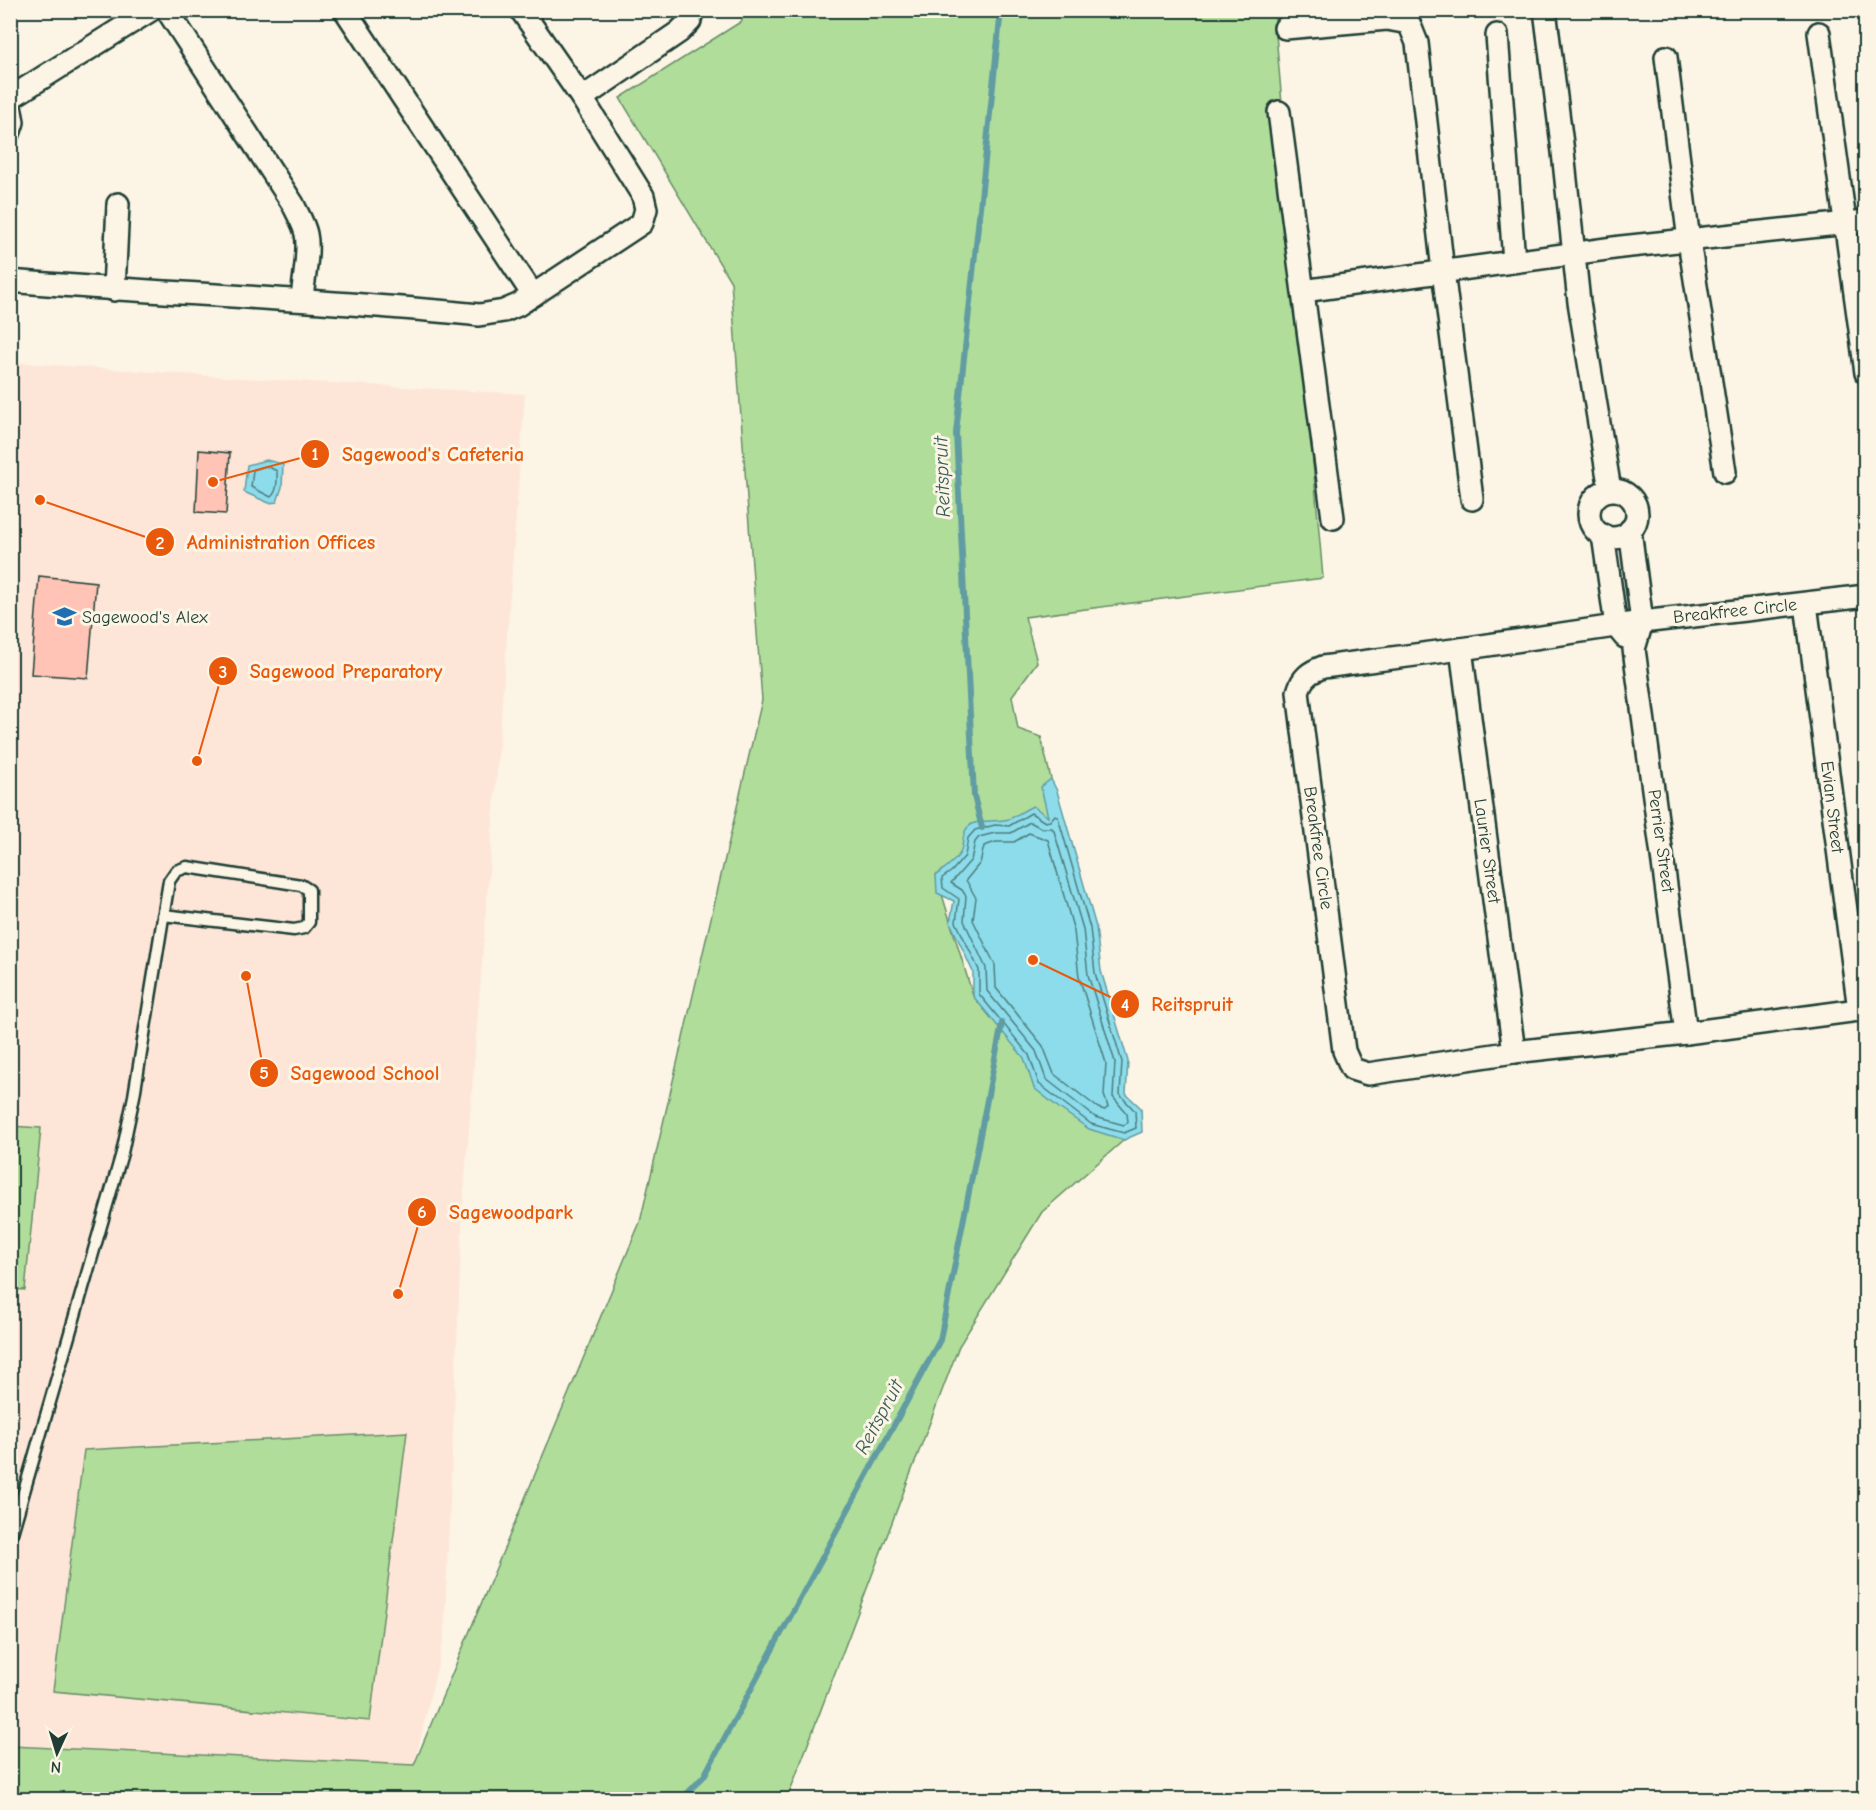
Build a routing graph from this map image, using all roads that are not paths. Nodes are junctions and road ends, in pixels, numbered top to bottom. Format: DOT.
graph roads {
  1 [pos="152,10"];
  2 [pos="167,10"];
  3 [pos="345,10"];
  4 [pos="522,10"];
  5 [pos="692,10"];
  6 [pos="1545,10"];
  7 [pos="1285,28"];
  8 [pos="1819,33"];
  9 [pos="1497,35"];
  10 [pos="1666,57"];
  11 [pos="10,98"];
  12 [pos="582,98"];
  13 [pos="10,106"];
  14 [pos="1279,112"];
  15 [pos="10,131"];
  16 [pos="118,204"];
  17 [pos="1866,221"];
  18 [pos="1844,223"];
  19 [pos="1689,241"];
  20 [pos="1573,255"];
  21 [pos="1514,261"];
  22 [pos="1443,271"];
  23 [pos="10,281"];
  24 [pos="114,290"];
  25 [pos="1303,291"];
  26 [pos="533,295"];
  27 [pos="302,300"];
  28 [pos="1866,374"];
  29 [pos="1725,472"];
  30 [pos="1610,490"];
  31 [pos="1472,499"];
  32 [pos="1333,518"];
  33 [pos="1630,530"];
  34 [pos="1603,535"];
  35 [pos="1866,596"];
  36 [pos="1806,604"];
  37 [pos="1642,622"];
  38 [pos="1616,626"];
  39 [pos="1461,649"];
  40 [pos="1634,649"];
  41 [pos="163,915"];
  42 [pos="1862,1009"];
  43 [pos="1686,1033"];
  44 [pos="1514,1052"];
  45 [pos="10,1540"];
  1 -- 11 [label="street"];
  2 -- 27 [label="street"];
  3 -- 26 [label="street"];
  4 -- 12 [label="street"];
  5 -- 12 [label="street"];
  6 -- 20 [label="street"];
  7 -- 22 [label="street"];
  8 -- 18 [label="street"];
  9 -- 21 [label="street"];
  10 -- 19 [label="street"];
  12 -- 26 [label="street"];
  13 -- 15 [label="street"];
  14 -- 25 [label="street"];
  16 -- 24 [label="street"];
  17 -- 18 [label="street"];
  18 -- 19 [label="street"];
  18 -- 28 [label="street"];
  19 -- 20 [label="street"];
  19 -- 29 [label="street"];
  20 -- 21 [label="street"];
  20 -- 30 [label="street"];
  21 -- 22 [label="street"];
  22 -- 25 [label="street"];
  22 -- 31 [label="street"];
  23 -- 24 [label="street"];
  24 -- 27 [label="street"];
  25 -- 32 [label="street"];
  26 -- 27 [label="street"];
  30 -- 33 [label="street"];
  30 -- 34 [label="street"];
  33 -- 34 [label="street"];
  33 -- 37 [label="street, Perrier Street"];
  34 -- 38 [label="street"];
  35 -- 36 [label="street, Breakfree Circle"];
  36 -- 37 [label="street, Breakfree Circle"];
  36 -- 42 [label="street, Evian Street"];
  37 -- 38 [label="street, Breakfree Circle"];
  37 -- 40 [label="street, Perrier Street"];
  38 -- 39 [label="street, Breakfree Circle"];
  38 -- 40 [label="street"];
  39 -- 44 [label="street, Laurier Street"];
  39 -- 44 [label="street, Breakfree Circle"];
  40 -- 43 [label="street, Perrier Street"];
  41 -- 41 [label="lane"];
  41 -- 45 [label="lane"];
  42 -- 43 [label="street, Breakfree Circle"];
  43 -- 44 [label="street, Breakfree Circle"];
}
